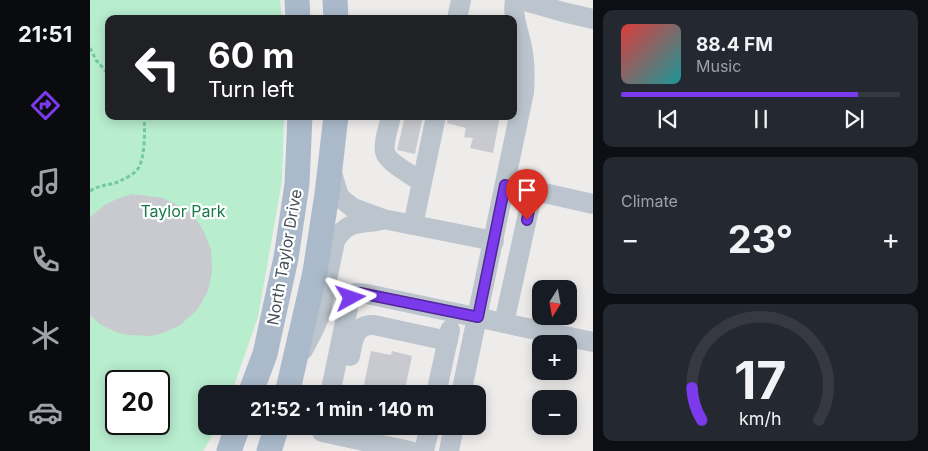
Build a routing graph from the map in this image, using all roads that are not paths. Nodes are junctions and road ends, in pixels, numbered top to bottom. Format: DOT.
graph roads {
  1 [pos="297,0"];
  2 [pos="335,0"];
  3 [pos="461,0"];
  4 [pos="515,0"];
  5 [pos="521,0"];
  6 [pos="298,15"];
  7 [pos="336,15"];
  8 [pos="458,15"];
  9 [pos="514,15"];
  10 [pos="593,18"];
  11 [pos="517,29"];
  12 [pos="300,120"];
  13 [pos="336,120"];
  14 [pos="390,120"];
  15 [pos="435,120"];
  16 [pos="330,166"];
  17 [pos="422,182"];
  18 [pos="505,185"];
  19 [pos="533,191"];
  20 [pos="593,204"];
  21 [pos="383,219"];
  22 [pos="413,225"];
  23 [pos="494,241"];
  24 [pos="454,312"];
  25 [pos="478,317"];
  26 [pos="504,323"];
  27 [pos="448,341"];
  28 [pos="593,342"];
  29 [pos="294,366"];
  30 [pos="253,385"];
  31 [pos="289,385"];
  32 [pos="332,385"];
  33 [pos="344,385"];
  34 [pos="438,385"];
  35 [pos="463,385"];
  36 [pos="235,435"];
  37 [pos="274,435"];
  38 [pos="336,435"];
  39 [pos="428,435"];
  40 [pos="452,435"];
  41 [pos="229,451"];
  42 [pos="269,451"];
  43 [pos="410,451"];
  44 [pos="424,451"];
  45 [pos="449,451"];
  1 -- 6 [label="main road"];
  2 -- 7 [label="main road"];
  3 -- 8 [label="lane"];
  4 -- 9 [label="lane"];
  5 -- 10 [label="lane"];
  11 -- 18 [label="lane"];
  12 -- 30 [label="main road, North Taylor Drive"];
  13 -- 16 [label="main road, North Taylor Drive"];
  14 -- 17 [label="lane"];
  15 -- 17 [label="lane"];
  16 -- 21 [label="lane"];
  16 -- 29 [label="main road, North Taylor Drive"];
  17 -- 22 [label="lane"];
  18 -- 19 [label="lane"];
  18 -- 23 [label="lane"];
  19 -- 20 [label="lane"];
  19 -- 26 [label="lane"];
  21 -- 22 [label="lane"];
  21 -- 29 [label="lane"];
  22 -- 23 [label="lane"];
  23 -- 25 [label="lane"];
  24 -- 25 [label="lane"];
  24 -- 27 [label="lane"];
  24 -- 32 [label="lane"];
  25 -- 26 [label="lane"];
  25 -- 35 [label="lane"];
  26 -- 28 [label="lane"];
  27 -- 33 [label="lane"];
  27 -- 34 [label="lane"];
  29 -- 31 [label="main road, North Taylor Drive"];
  36 -- 41 [label="main road"];
  37 -- 42 [label="main road"];
  38 -- 43 [label="lane"];
  39 -- 44 [label="lane"];
  40 -- 45 [label="lane"];
}
